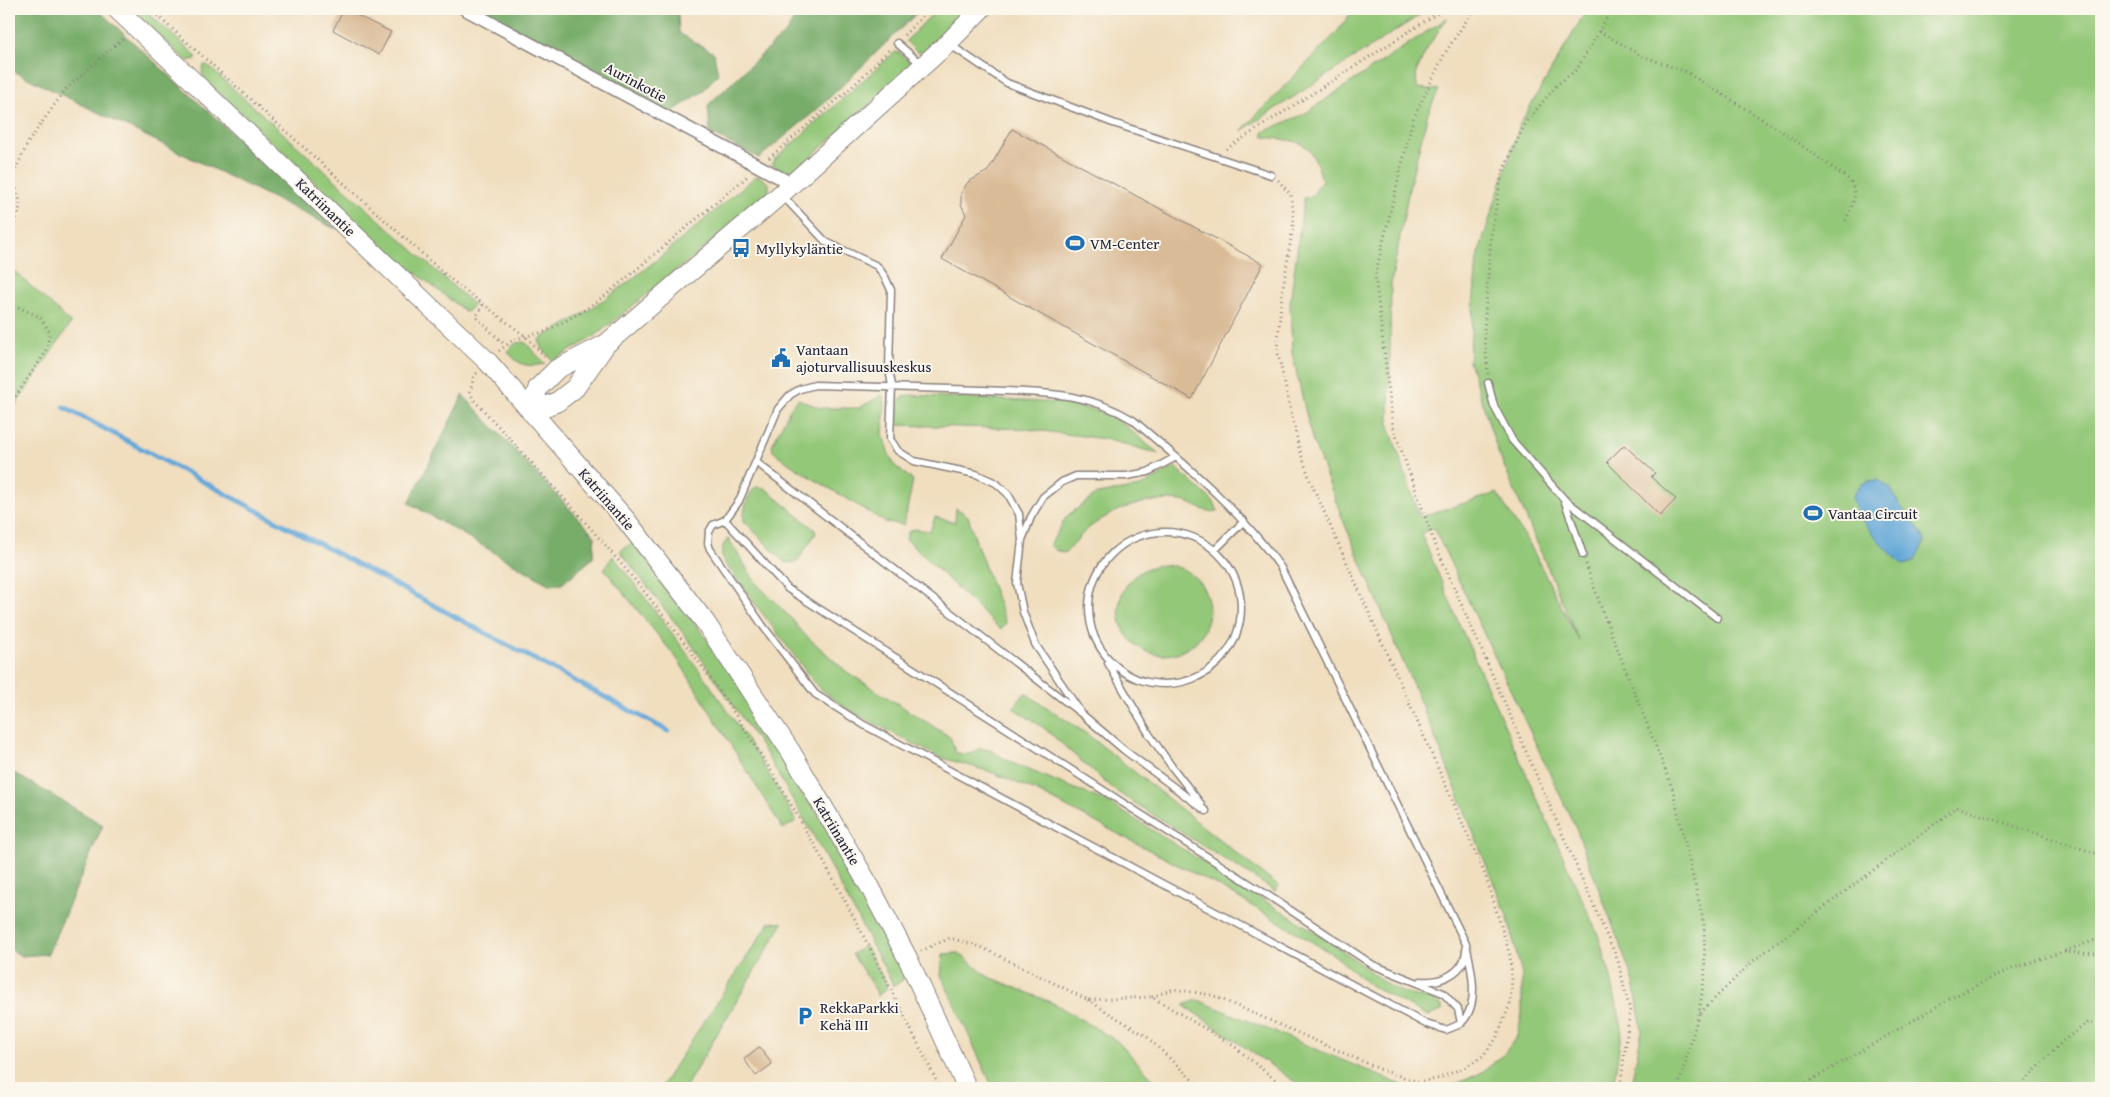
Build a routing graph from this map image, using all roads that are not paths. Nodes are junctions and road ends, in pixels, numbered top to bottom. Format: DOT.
graph roads {
  1 [pos="117,9"];
  2 [pos="465,9"];
  3 [pos="981,9"];
  4 [pos="897,42"];
  5 [pos="948,43"];
  6 [pos="923,66"];
  7 [pos="1271,175"];
  8 [pos="787,189"];
  9 [pos="606,344"];
  10 [pos="1488,383"];
  11 [pos="892,386"];
  12 [pos="531,412"];
  13 [pos="1176,457"];
  14 [pos="756,462"];
  15 [pos="1564,499"];
  16 [pos="725,520"];
  17 [pos="1244,521"];
  18 [pos="1022,540"];
  19 [pos="1215,550"];
  20 [pos="1583,555"];
  21 [pos="1717,618"];
  22 [pos="1100,650"];
  23 [pos="1083,715"];
  24 [pos="1466,944"];
  25 [pos="1412,980"];
  26 [pos="1461,1023"];
  27 [pos="967,1088"];
  1 -- 12 [label="main road, Katriinantie"];
  2 -- 8 [label="street, Aurinkotie"];
  3 -- 5 [label="main road"];
  4 -- 6 [label="lane"];
  5 -- 6 [label="main road"];
  5 -- 7 [label="lane"];
  6 -- 8 [label="main road"];
  8 -- 9 [label="main road"];
  8 -- 11 [label="lane"];
  9 -- 12 [label="main road"];
  9 -- 12 [label="main road"];
  10 -- 15 [label="lane"];
  11 -- 13 [label="lane"];
  11 -- 14 [label="lane"];
  11 -- 18 [label="lane"];
  12 -- 27 [label="main road, Katriinantie"];
  13 -- 17 [label="lane"];
  13 -- 18 [label="lane"];
  14 -- 16 [label="lane"];
  14 -- 23 [label="lane"];
  15 -- 20 [label="lane"];
  15 -- 21 [label="lane"];
  16 -- 25 [label="lane"];
  16 -- 26 [label="lane"];
  17 -- 19 [label="lane"];
  17 -- 24 [label="lane"];
  18 -- 23 [label="lane"];
  19 -- 22 [label="lane"];
  19 -- 22 [label="lane"];
  22 -- 23 [label="lane"];
  24 -- 25 [label="lane"];
  24 -- 26 [label="lane"];
  25 -- 26 [label="lane"];
}
